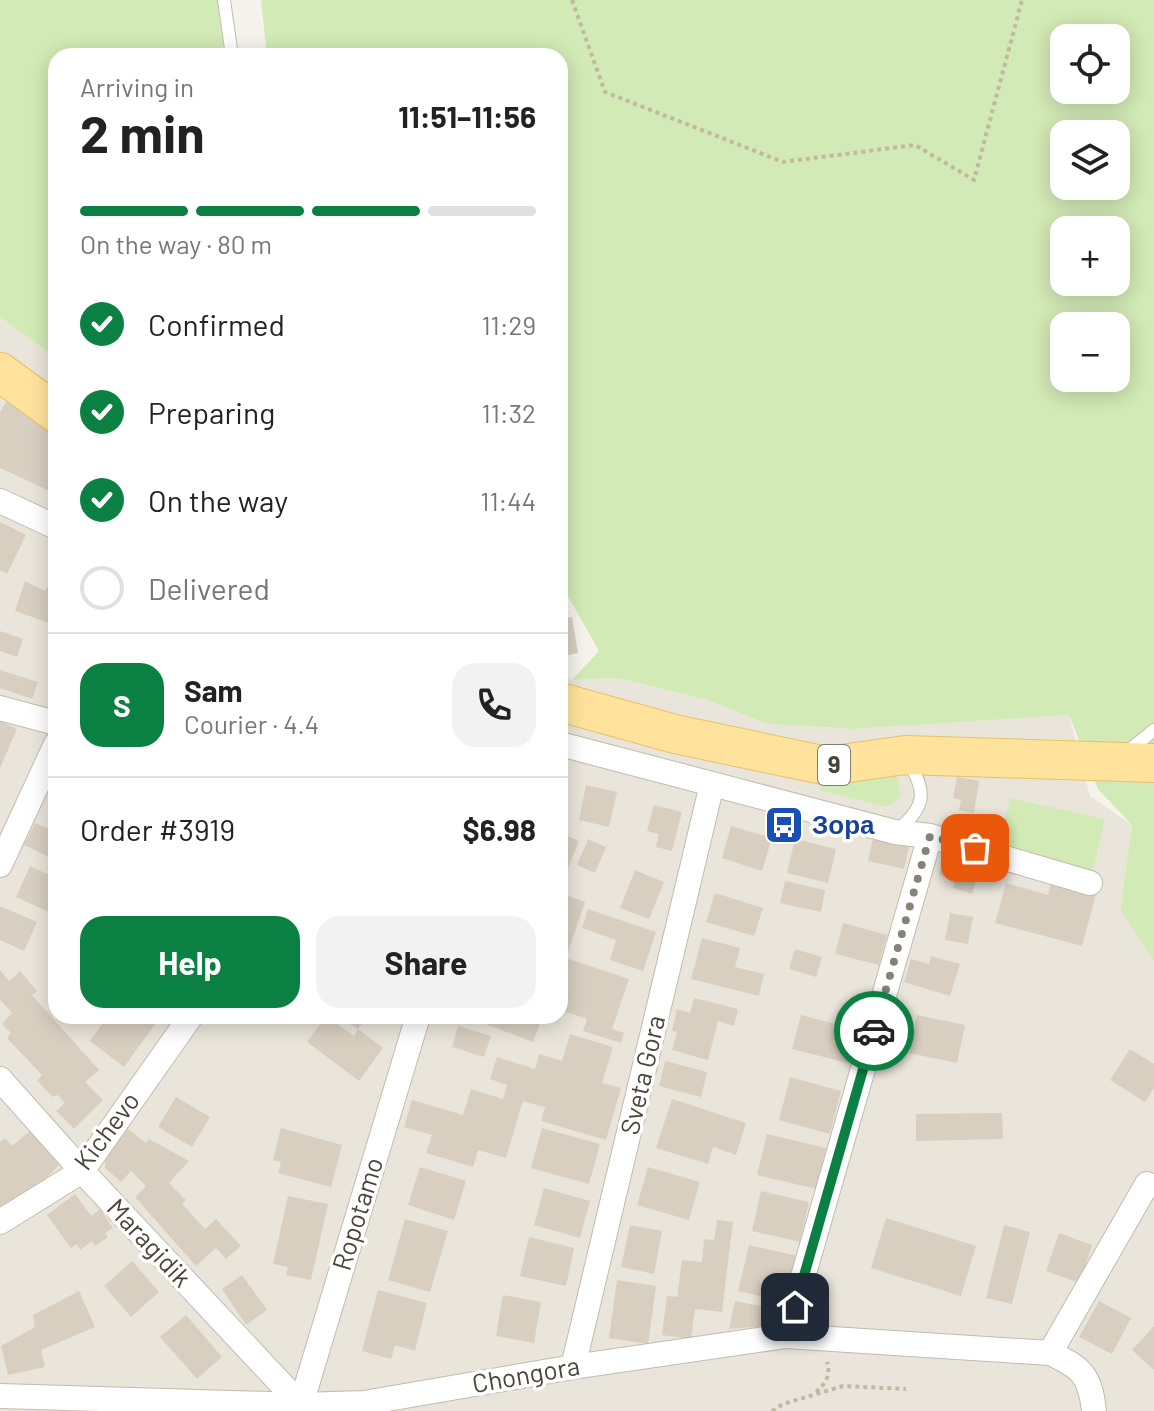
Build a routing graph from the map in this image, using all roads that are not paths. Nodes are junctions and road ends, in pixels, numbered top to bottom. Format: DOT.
graph roads {
  1 [pos="224,0"];
  2 [pos="231,48"];
  3 [pos="0,372"];
  4 [pos="48,407"];
  5 [pos="0,501"];
  6 [pos="48,523"];
  7 [pos="568,704"];
  8 [pos="0,708"];
  9 [pos="48,721"];
  10 [pos="1154,730"];
  11 [pos="675,734"];
  12 [pos="568,746"];
  13 [pos="905,755"];
  14 [pos="48,761"];
  15 [pos="1114,763"];
  16 [pos="1154,763"];
  17 [pos="664,771"];
  18 [pos="712,784"];
  19 [pos="895,832"];
  20 [pos="930,836"];
  21 [pos="0,865"];
  22 [pos="1090,883"];
  23 [pos="185,1024"];
  24 [pos="416,1024"];
  25 [pos="0,1079"];
  26 [pos="82,1171"];
  27 [pos="1147,1184"];
  28 [pos="0,1222"];
  29 [pos="797,1337"];
  30 [pos="1050,1353"];
  31 [pos="573,1367"];
  32 [pos="0,1396"];
  33 [pos="300,1408"];
  34 [pos="1094,1411"];
  1 -- 2 [label="lane"];
  3 -- 4 [label="main road"];
  5 -- 6 [label="street"];
  7 -- 11 [label="main road, 9"];
  8 -- 9 [label="street"];
  10 -- 15 [label="lane"];
  11 -- 13 [label="main road, 9"];
  11 -- 17 [label="street"];
  12 -- 17 [label="street"];
  13 -- 15 [label="main road, 9"];
  13 -- 19 [label="lane"];
  14 -- 21 [label="street"];
  15 -- 16 [label="main road, 9"];
  17 -- 18 [label="street"];
  18 -- 19 [label="street"];
  18 -- 31 [label="street, Sveta Gora"];
  19 -- 20 [label="street"];
  20 -- 22 [label="street"];
  20 -- 29 [label="street"];
  23 -- 26 [label="street, Kichevo"];
  24 -- 33 [label="street, Ropotamo"];
  25 -- 26 [label="street, Maragidik"];
  26 -- 28 [label="street, Kichevo"];
  26 -- 33 [label="street, Maragidik"];
  27 -- 30 [label="street"];
  29 -- 30 [label="street, Chongora"];
  29 -- 31 [label="street, Chongora"];
  30 -- 34 [label="street"];
  31 -- 33 [label="street, Chongora"];
  32 -- 33 [label="street, Chongora"];
}
